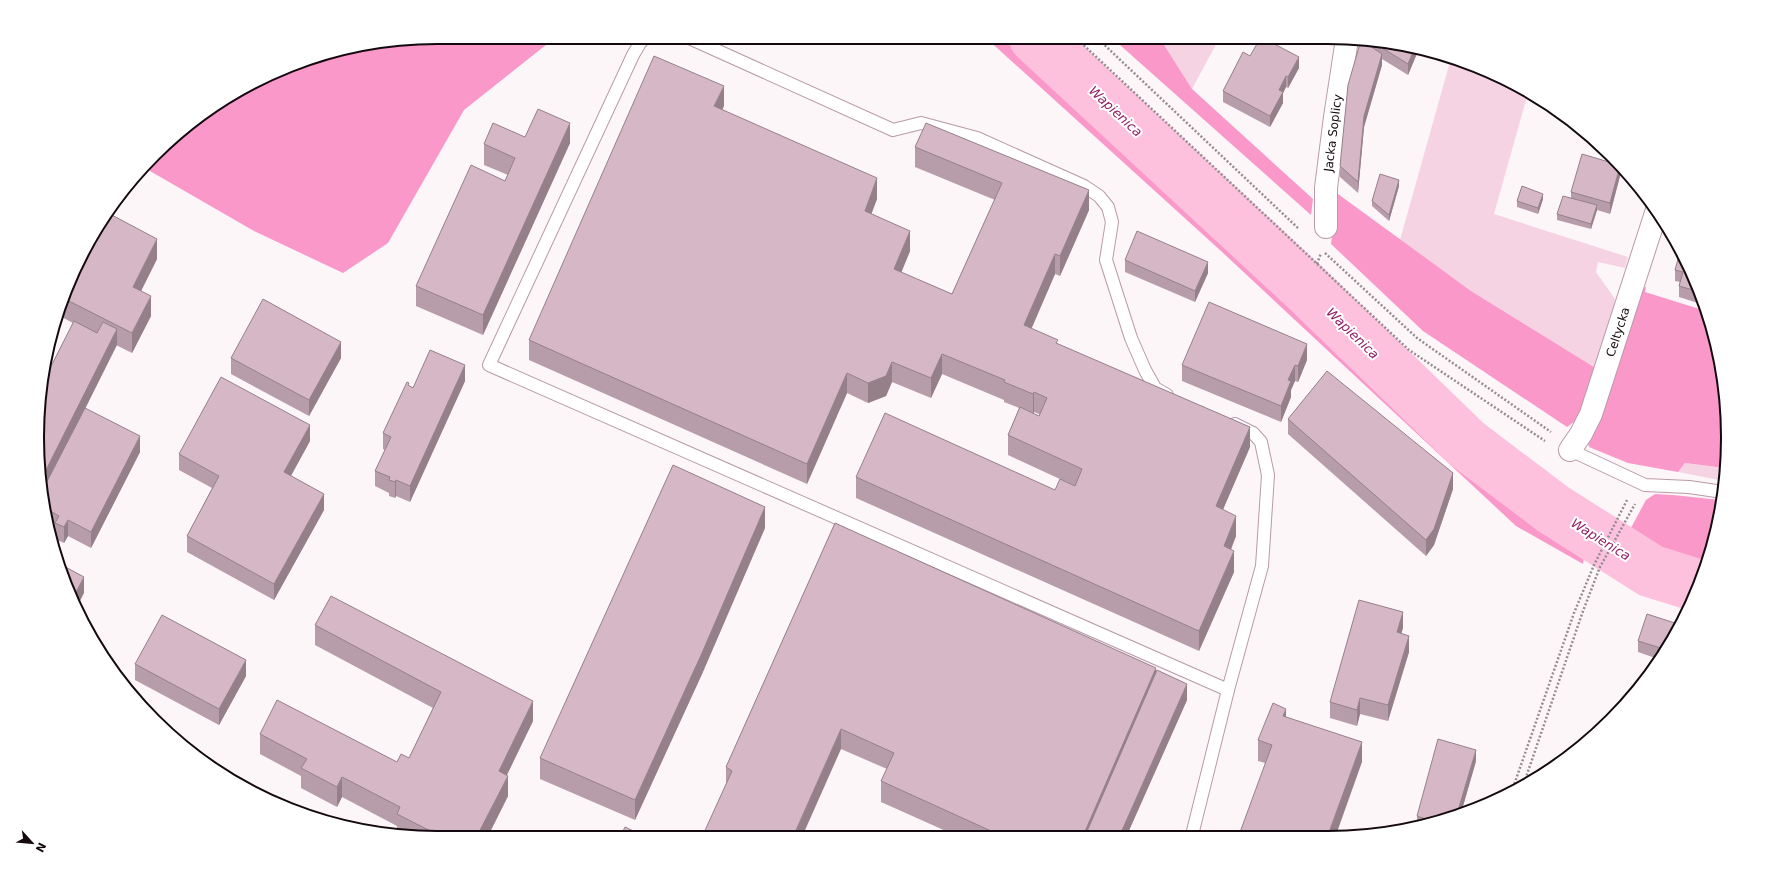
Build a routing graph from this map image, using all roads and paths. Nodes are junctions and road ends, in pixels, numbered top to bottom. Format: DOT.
graph roads {
  1 [pos="639,44"];
  2 [pos="703,44"];
  3 [pos="1082,44"];
  4 [pos="1346,45"];
  5 [pos="1654,218"];
  6 [pos="1326,227"];
  7 [pos="1177,400"];
  8 [pos="1221,418"];
  9 [pos="1570,450"];
  10 [pos="1718,491"];
  11 [pos="1617,521"];
  12 [pos="1624,525"];
  13 [pos="1228,690"];
  14 [pos="1526,777"];
  15 [pos="1515,783"];
  16 [pos="1193,831"];
  1 -- 13 [label="lane"];
  2 -- 7 [label="lane"];
  3 -- 9 [label="path"];
  4 -- 6 [label="street, Jacka Soplicy"];
  5 -- 9 [label="street, Celtycka"];
  8 -- 13 [label="lane"];
  9 -- 10 [label="lane"];
  11 -- 15 [label="path"];
  12 -- 14 [label="path"];
  13 -- 16 [label="lane"];
}
